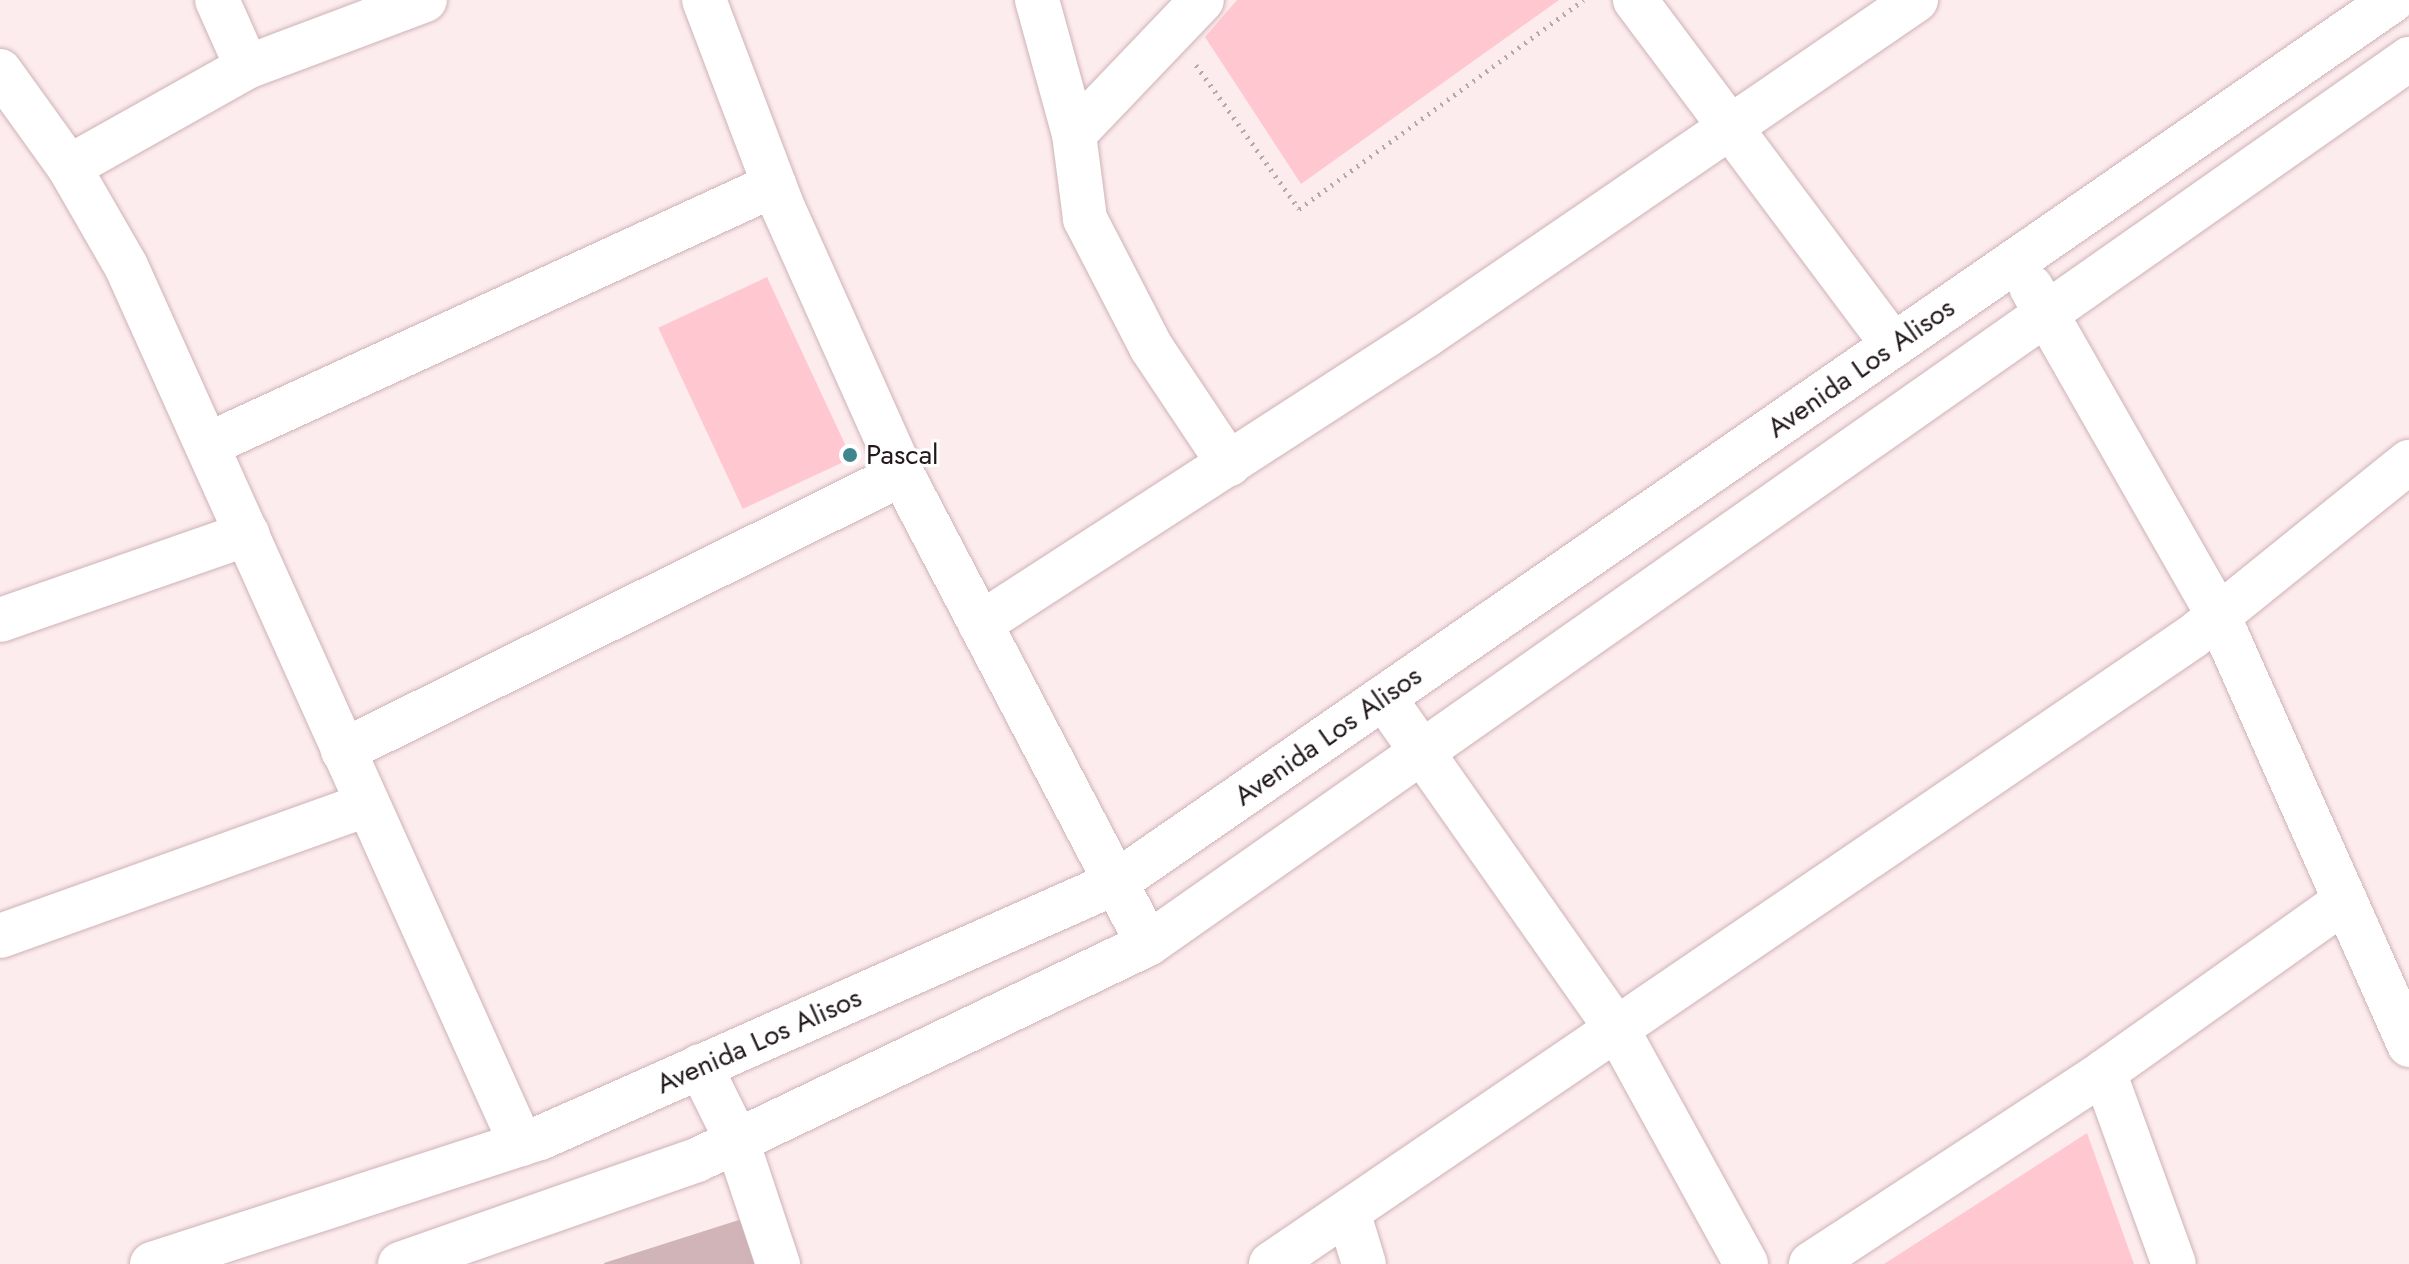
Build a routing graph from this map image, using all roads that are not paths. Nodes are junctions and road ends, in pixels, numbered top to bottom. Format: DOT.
graph roads {
  1 [pos="217,0"];
  2 [pos="425,0"];
  3 [pos="704,0"];
  4 [pos="1037,0"];
  5 [pos="1202,0"];
  6 [pos="1635,0"];
  7 [pos="1916,0"];
  8 [pos="2393,0"];
  9 [pos="2409,59"];
  10 [pos="247,67"];
  11 [pos="0,71"];
  12 [pos="1730,132"];
  13 [pos="1074,134"];
  14 [pos="69,167"];
  15 [pos="774,185"];
  16 [pos="2016,261"];
  17 [pos="2046,314"];
  18 [pos="1893,345"];
  19 [pos="207,445"];
  20 [pos="2409,462"];
  21 [pos="1229,464"];
  22 [pos="902,474"];
  23 [pos="247,534"];
  24 [pos="2217,613"];
  25 [pos="0,620"];
  26 [pos="980,624"];
  27 [pos="1384,698"];
  28 [pos="343,751"];
  29 [pos="1419,754"];
  30 [pos="365,805"];
  31 [pos="1115,883"];
  32 [pos="2345,901"];
  33 [pos="0,936"];
  34 [pos="1148,944"];
  35 [pos="1617,1029"];
  36 [pos="2409,1045"];
  37 [pos="700,1066"];
  38 [pos="2104,1072"];
  39 [pos="737,1141"];
  40 [pos="521,1144"];
  41 [pos="1349,1215"];
  42 [pos="152,1264"];
  43 [pos="400,1264"];
  44 [pos="778,1264"];
  45 [pos="1271,1264"];
  46 [pos="1364,1264"];
  47 [pos="1746,1264"];
  48 [pos="1811,1264"];
  49 [pos="2174,1264"];
  1 -- 10 [label="street"];
  2 -- 10 [label="street"];
  3 -- 15 [label="street"];
  4 -- 13 [label="street"];
  5 -- 13 [label="street"];
  6 -- 12 [label="street"];
  7 -- 12 [label="street"];
  8 -- 16 [label="street, Avenida Los Alisos"];
  9 -- 17 [label="street"];
  10 -- 14 [label="street"];
  11 -- 14 [label="street"];
  12 -- 18 [label="street"];
  12 -- 21 [label="street"];
  13 -- 21 [label="street"];
  14 -- 19 [label="street"];
  15 -- 19 [label="street"];
  15 -- 22 [label="street"];
  16 -- 17 [label="street"];
  16 -- 18 [label="street, Avenida Los Alisos"];
  17 -- 24 [label="street"];
  17 -- 29 [label="street"];
  18 -- 27 [label="street, Avenida Los Alisos"];
  19 -- 23 [label="street"];
  20 -- 24 [label="street"];
  21 -- 26 [label="street"];
  22 -- 26 [label="street"];
  22 -- 28 [label="street"];
  23 -- 25 [label="street"];
  23 -- 28 [label="street"];
  24 -- 32 [label="street"];
  24 -- 35 [label="street"];
  26 -- 31 [label="street"];
  27 -- 29 [label="street"];
  27 -- 31 [label="street, Avenida Los Alisos"];
  28 -- 30 [label="street"];
  29 -- 34 [label="street"];
  29 -- 35 [label="street"];
  30 -- 33 [label="street"];
  30 -- 40 [label="street"];
  31 -- 34 [label="street"];
  31 -- 37 [label="street, Avenida Los Alisos"];
  32 -- 36 [label="street"];
  32 -- 38 [label="street"];
  34 -- 39 [label="street"];
  35 -- 41 [label="street"];
  35 -- 47 [label="street"];
  37 -- 39 [label="street"];
  37 -- 40 [label="street, Avenida Los Alisos"];
  38 -- 48 [label="street"];
  38 -- 49 [label="street"];
  39 -- 43 [label="street"];
  39 -- 44 [label="street"];
  40 -- 42 [label="street, Avenida Los Alisos"];
  41 -- 45 [label="street"];
  41 -- 46 [label="street"];
}
